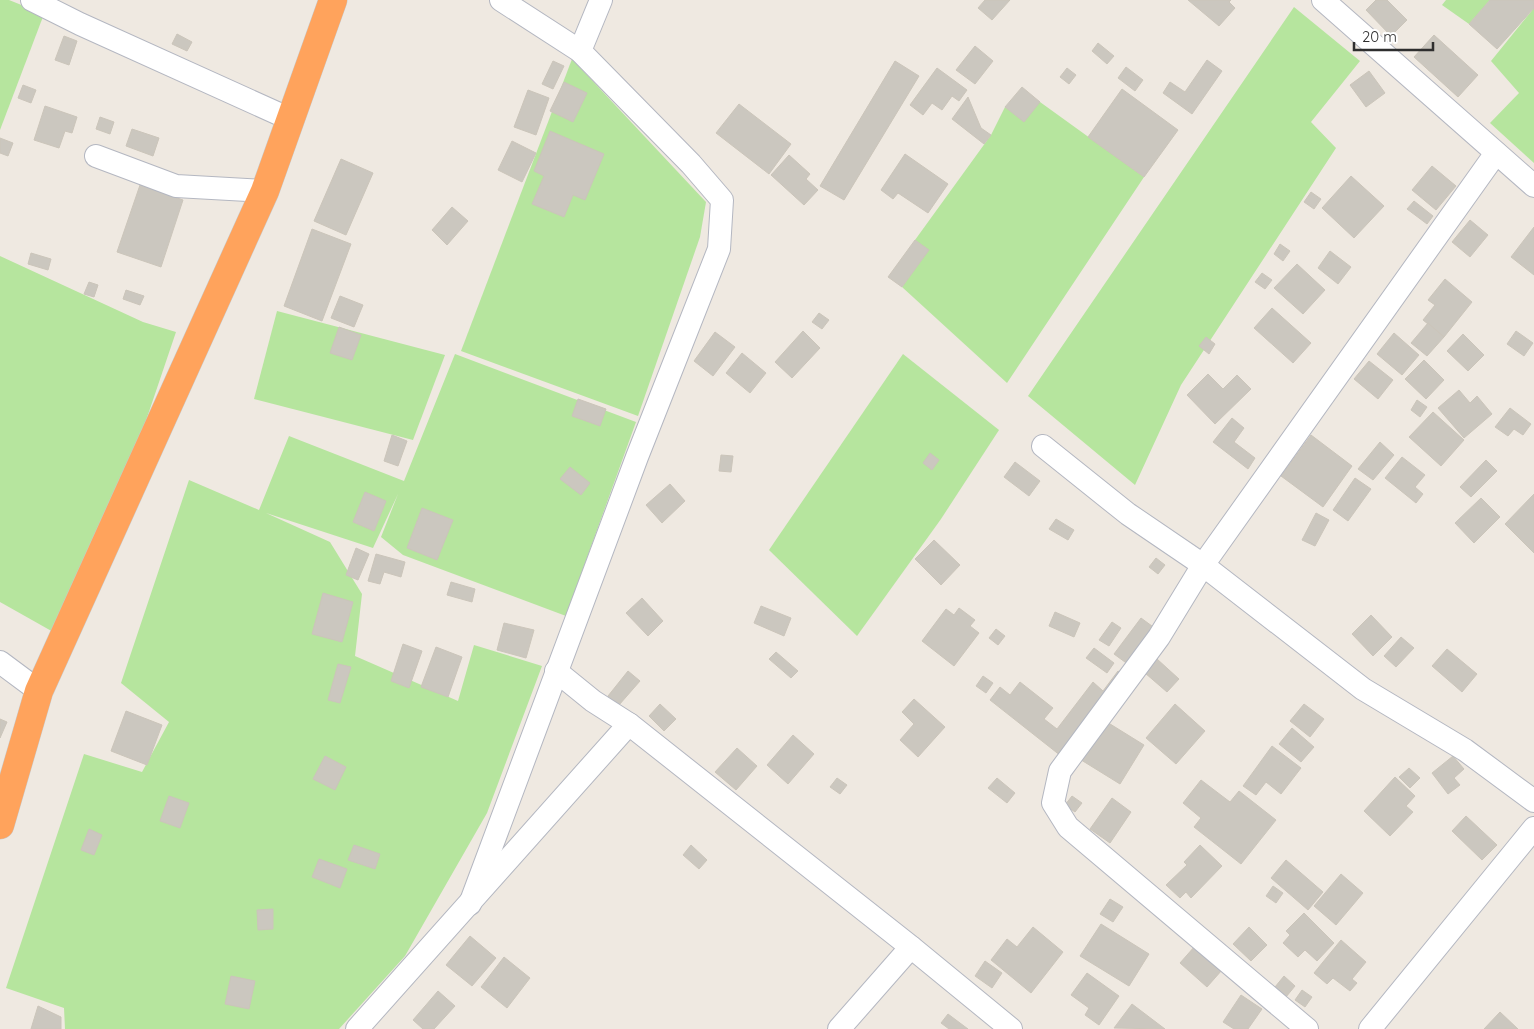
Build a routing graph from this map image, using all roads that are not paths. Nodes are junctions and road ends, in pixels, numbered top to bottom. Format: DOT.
graph roads {
  1 [pos="32,0"];
  2 [pos="333,0"];
  3 [pos="500,0"];
  4 [pos="601,0"];
  5 [pos="1323,0"];
  6 [pos="580,51"];
  7 [pos="290,119"];
  8 [pos="1496,153"];
  9 [pos="96,156"];
  10 [pos="1534,186"];
  11 [pos="265,191"];
  12 [pos="1043,446"];
  13 [pos="1203,565"];
  14 [pos="0,662"];
  15 [pos="556,672"];
  16 [pos="39,691"];
  17 [pos="629,724"];
  18 [pos="1534,801"];
  19 [pos="0,825"];
  20 [pos="1534,828"];
  21 [pos="470,904"];
  22 [pos="911,947"];
  23 [pos="357,1029"];
  24 [pos="839,1029"];
  25 [pos="1011,1029"];
  26 [pos="1307,1029"];
  27 [pos="1370,1029"];
  1 -- 7 [label="street"];
  2 -- 7 [label="highway"];
  3 -- 6 [label="street"];
  4 -- 6 [label="street"];
  5 -- 8 [label="street"];
  6 -- 15 [label="street"];
  7 -- 11 [label="highway"];
  8 -- 10 [label="street"];
  8 -- 13 [label="street"];
  9 -- 11 [label="street"];
  11 -- 16 [label="highway"];
  12 -- 13 [label="street"];
  13 -- 18 [label="street"];
  13 -- 26 [label="street"];
  14 -- 16 [label="street"];
  15 -- 17 [label="street"];
  15 -- 21 [label="street"];
  16 -- 19 [label="highway"];
  17 -- 21 [label="street"];
  17 -- 22 [label="street"];
  20 -- 27 [label="street"];
  21 -- 23 [label="street"];
  22 -- 24 [label="street"];
  22 -- 25 [label="street"];
}
